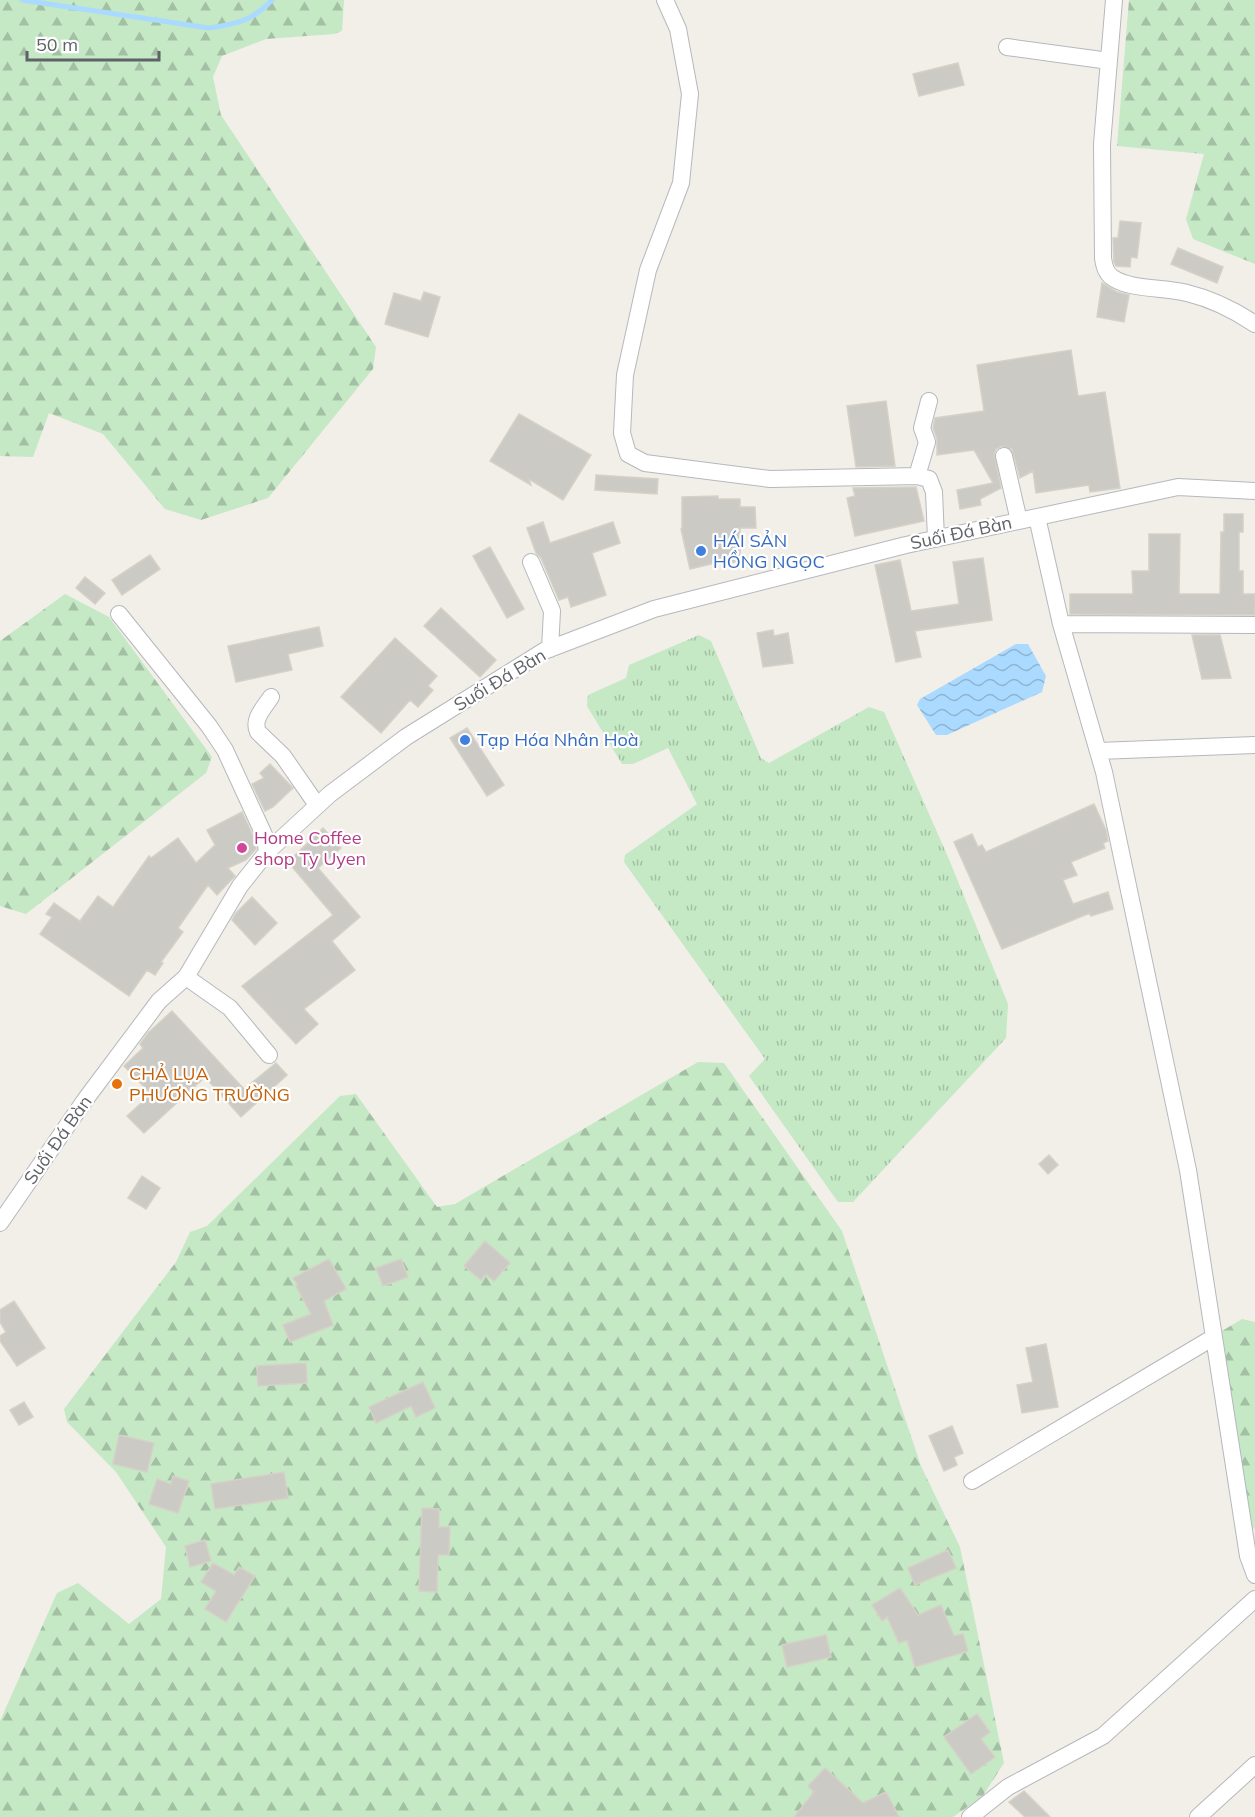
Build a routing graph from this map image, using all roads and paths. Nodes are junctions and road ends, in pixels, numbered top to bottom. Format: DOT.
graph roads {
  1 [pos="665,0"];
  2 [pos="1114,0"];
  3 [pos="1007,47"];
  4 [pos="1109,61"];
  5 [pos="1255,324"];
  6 [pos="929,401"];
  7 [pos="1005,456"];
  8 [pos="917,476"];
  9 [pos="1255,491"];
  10 [pos="1036,517"];
  11 [pos="1019,521"];
  12 [pos="936,539"];
  13 [pos="531,562"];
  14 [pos="118,614"];
  15 [pos="1060,624"];
  16 [pos="1255,625"];
  17 [pos="550,649"];
  18 [pos="271,698"];
  19 [pos="1255,745"];
  20 [pos="1098,751"];
  21 [pos="318,805"];
  22 [pos="267,852"];
  23 [pos="186,977"];
  24 [pos="269,1055"];
  25 [pos="0,1223"];
  26 [pos="1214,1337"];
  27 [pos="972,1481"];
  28 [pos="1255,1575"];
  29 [pos="1255,1599"];
  30 [pos="1255,1765"];
  31 [pos="970,1817"];
  32 [pos="1198,1817"];
  1 -- 8 [label="street"];
  2 -- 4 [label="street"];
  3 -- 4 [label="street"];
  4 -- 5 [label="street"];
  6 -- 8 [label="street"];
  7 -- 11 [label="street"];
  8 -- 12 [label="street"];
  9 -- 10 [label="street, Suối Đá Bàn"];
  10 -- 11 [label="street, Suối Đá Bàn"];
  10 -- 15 [label="street"];
  11 -- 12 [label="street, Suối Đá Bàn"];
  12 -- 17 [label="street, Suối Đá Bàn"];
  13 -- 17 [label="street"];
  14 -- 22 [label="street"];
  15 -- 16 [label="street"];
  15 -- 20 [label="street"];
  17 -- 21 [label="street, Suối Đá Bàn"];
  18 -- 21 [label="street"];
  19 -- 20 [label="street"];
  20 -- 26 [label="street"];
  21 -- 22 [label="street, Suối Đá Bàn"];
  22 -- 23 [label="street, Suối Đá Bàn"];
  23 -- 24 [label="street"];
  23 -- 25 [label="street, Suối Đá Bàn"];
  26 -- 27 [label="street"];
  26 -- 28 [label="street"];
  29 -- 31 [label="street"];
  30 -- 32 [label="street"];
}
